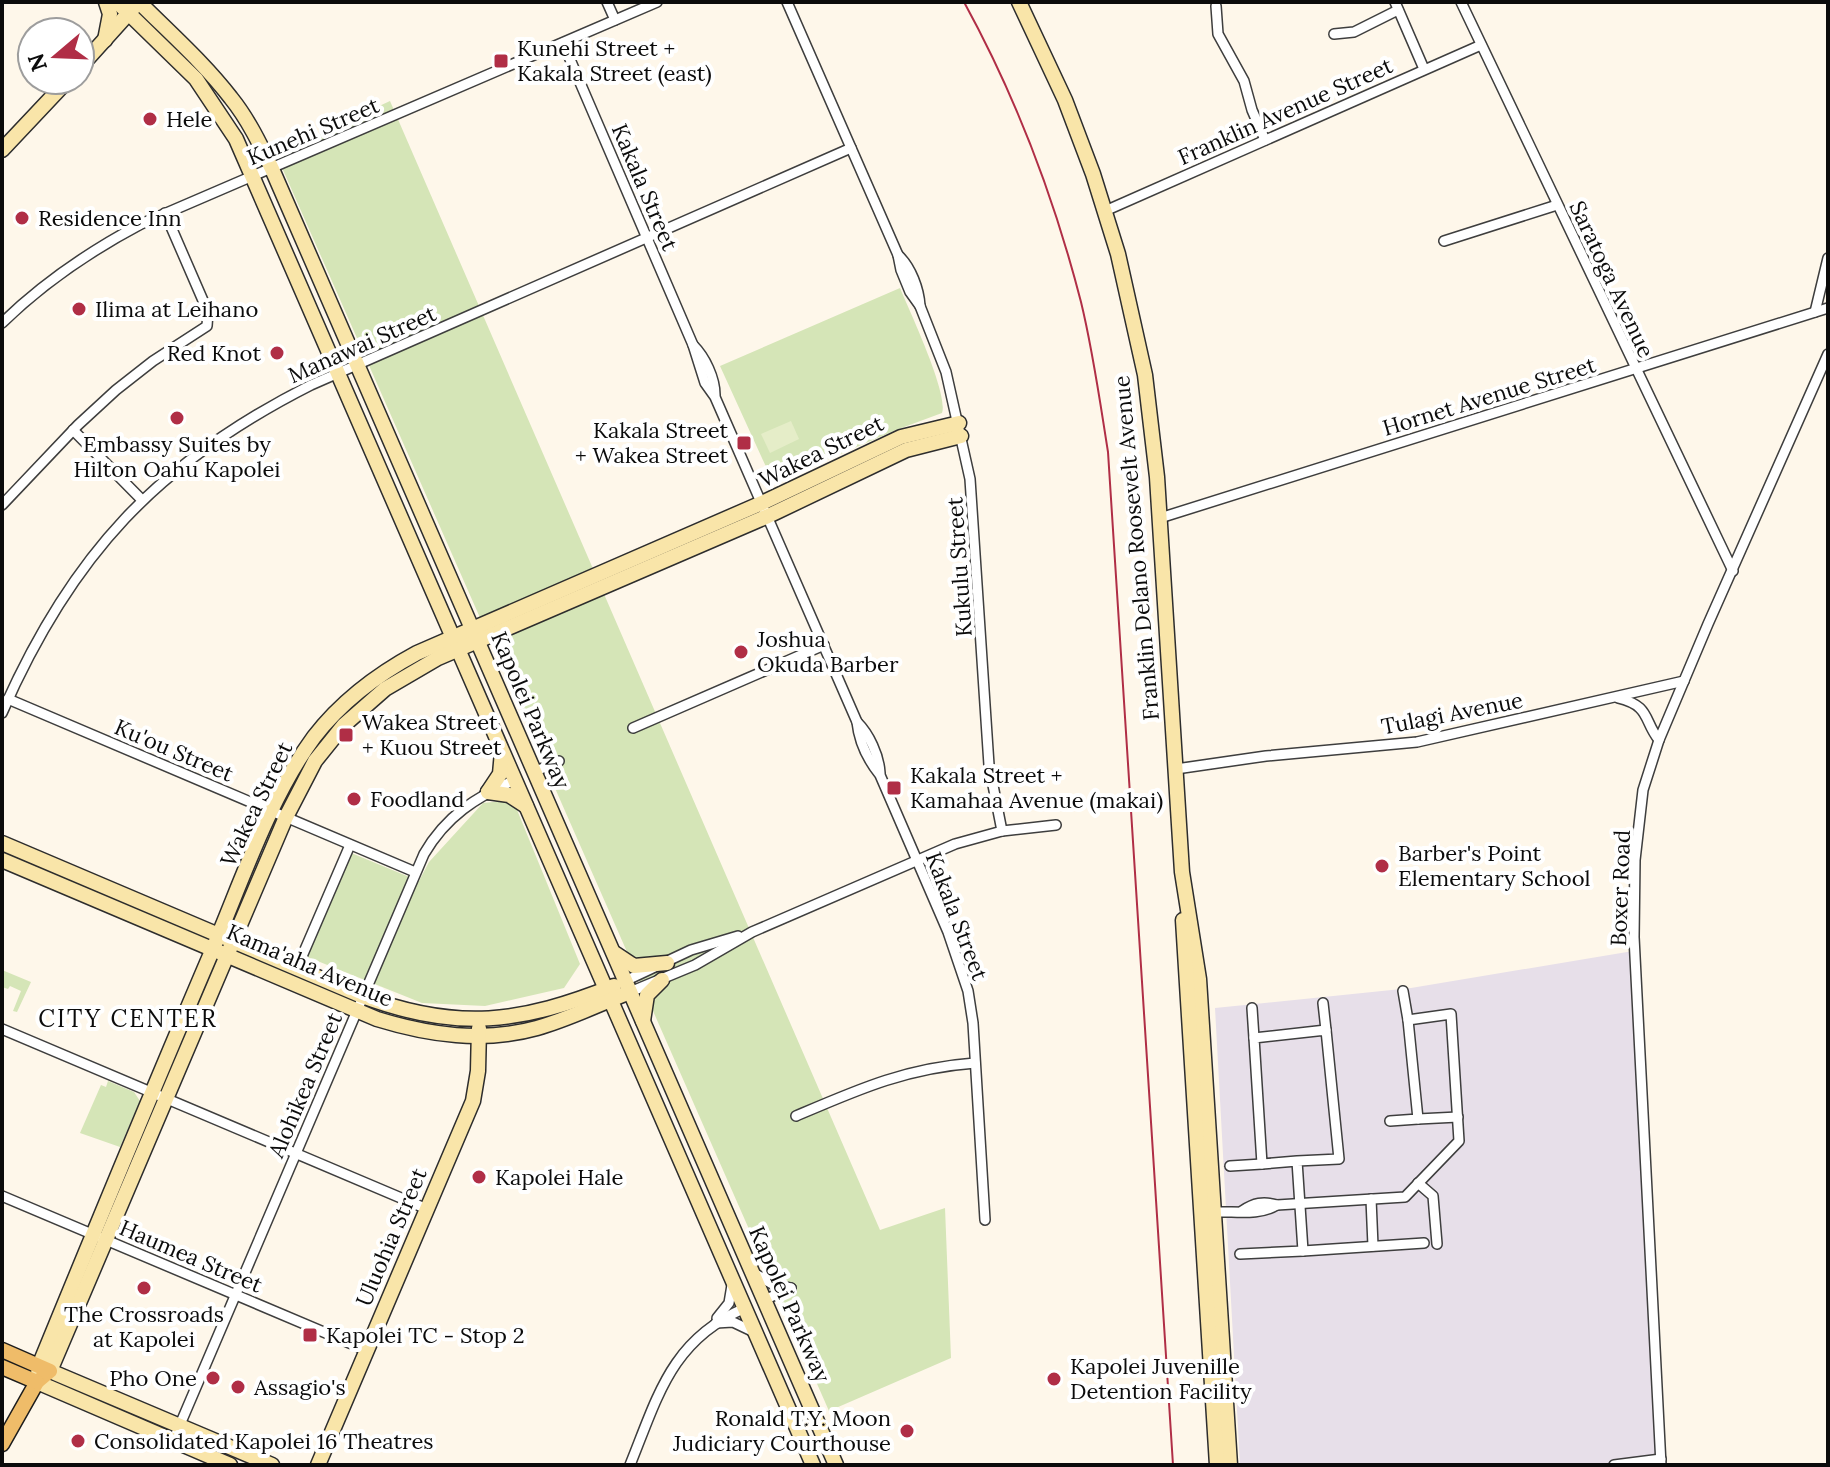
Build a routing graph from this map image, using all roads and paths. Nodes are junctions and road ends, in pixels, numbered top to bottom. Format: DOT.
graph roads {
  1 [pos="106,2"];
  2 [pos="117,2"];
  3 [pos="607,2"];
  4 [pos="657,2"];
  5 [pos="787,2"];
  6 [pos="1019,2"];
  7 [pos="1461,2"];
  8 [pos="139,5"];
  9 [pos="1216,6"];
  10 [pos="1396,6"];
  11 [pos="615,20"];
  12 [pos="1334,34"];
  13 [pos="105,40"];
  14 [pos="563,43"];
  15 [pos="1481,45"];
  16 [pos="96,50"];
  17 [pos="1424,69"];
  18 [pos="53,96"];
  19 [pos="1265,140"];
  20 [pos="851,148"];
  21 [pos="2,150"];
  22 [pos="272,169"];
  23 [pos="253,176"];
  24 [pos="1557,205"];
  25 [pos="1105,211"];
  26 [pos="165,213"];
  27 [pos="646,236"];
  28 [pos="1444,241"];
  29 [pos="1828,258"];
  30 [pos="1828,308"];
  31 [pos="1815,312"];
  32 [pos="2,323"];
  33 [pos="1828,354"];
  34 [pos="357,365"];
  35 [pos="1635,370"];
  36 [pos="338,373"];
  37 [pos="960,429"];
  38 [pos="73,430"];
  39 [pos="142,500"];
  40 [pos="2,505"];
  41 [pos="765,510"];
  42 [pos="1160,518"];
  43 [pos="1733,571"];
  44 [pos="460,601"];
  45 [pos="442,612"];
  46 [pos="500,624"];
  47 [pos="475,635"];
  48 [pos="455,643"];
  49 [pos="824,645"];
  50 [pos="426,649"];
  51 [pos="427,664"];
  52 [pos="491,671"];
  53 [pos="469,675"];
  54 [pos="1684,681"];
  55 [pos="1614,697"];
  56 [pos="8,699"];
  57 [pos="2,713"];
  58 [pos="633,728"];
  59 [pos="1659,740"];
  60 [pos="502,750"];
  61 [pos="559,761"];
  62 [pos="1176,769"];
  63 [pos="534,772"];
  64 [pos="515,780"];
  65 [pos="488,792"];
  66 [pos="526,806"];
  67 [pos="279,814"];
  68 [pos="1056,825"];
  69 [pos="1002,831"];
  70 [pos="2,843"];
  71 [pos="350,845"];
  72 [pos="2,860"];
  73 [pos="917,860"];
  74 [pos="415,872"];
  75 [pos="1182,872"];
  76 [pos="237,912"];
  77 [pos="197,926"];
  78 [pos="749,934"];
  79 [pos="187,938"];
  80 [pos="223,945"];
  81 [pos="612,949"];
  82 [pos="254,958"];
  83 [pos="595,963"];
  84 [pos="667,963"];
  85 [pos="297,968"];
  86 [pos="210,975"];
  87 [pos="662,980"];
  88 [pos="628,987"];
  89 [pos="1403,991"];
  90 [pos="608,994"];
  91 [pos="362,996"];
  92 [pos="1323,1003"];
  93 [pos="574,1008"];
  94 [pos="1252,1008"];
  95 [pos="356,1010"];
  96 [pos="479,1020"];
  97 [pos="1408,1020"];
  98 [pos="643,1021"];
  99 [pos="2,1029"];
  100 [pos="624,1030"];
  101 [pos="1326,1030"];
  102 [pos="479,1036"];
  103 [pos="1254,1038"];
  104 [pos="975,1063"];
  105 [pos="160,1095"];
  106 [pos="796,1116"];
  107 [pos="1458,1117"];
  108 [pos="1418,1119"];
  109 [pos="1390,1121"];
  110 [pos="295,1153"];
  111 [pos="1297,1161"];
  112 [pos="1262,1164"];
  113 [pos="1230,1166"];
  114 [pos="1418,1183"];
  115 [pos="2,1196"];
  116 [pos="1371,1199"];
  117 [pos="1299,1204"];
  118 [pos="427,1209"];
  119 [pos="1214,1212"];
  120 [pos="985,1220"];
  121 [pos="99,1237"];
  122 [pos="1424,1243"];
  123 [pos="1437,1244"];
  124 [pos="1373,1246"];
  125 [pos="1303,1251"];
  126 [pos="1240,1254"];
  127 [pos="752,1272"];
  128 [pos="732,1278"];
  129 [pos="236,1295"];
  130 [pos="764,1300"];
  131 [pos="745,1308"];
  132 [pos="712,1324"];
  133 [pos="755,1333"];
  134 [pos="2,1350"];
  135 [pos="366,1350"];
  136 [pos="2,1367"];
  137 [pos="44,1368"];
  138 [pos="37,1382"];
  139 [pos="179,1426"];
  140 [pos="173,1441"];
  141 [pos="2,1444"];
  142 [pos="1661,1462"];
  143 [pos="230,1465"];
  144 [pos="272,1465"];
  145 [pos="318,1465"];
  146 [pos="630,1465"];
  147 [pos="813,1465"];
  148 [pos="836,1465"];
  149 [pos="1217,1465"];
  150 [pos="1230,1465"];
  151 [pos="1614,1465"];
  1 -- 13 [label="main road"];
  2 -- 8 [label="main road, Kapolei Parkway"];
  3 -- 11 [label="street"];
  4 -- 11 [label="street, Kunehi Street"];
  5 -- 20 [label="street, Kukulu Street"];
  6 -- 25 [label="main road, Franklin Delano Roosevelt Avenue"];
  7 -- 15 [label="street, Saratoga Avenue"];
  8 -- 13 [label="main road"];
  8 -- 22 [label="main road, Kapolei Parkway"];
  8 -- 23 [label="main road, Kapolei Parkway"];
  9 -- 19 [label="street"];
  10 -- 12 [label="street"];
  10 -- 17 [label="street"];
  11 -- 14 [label="street, Kunehi Street"];
  13 -- 16 [label="main road"];
  14 -- 22 [label="street, Kunehi Street"];
  14 -- 27 [label="street, Kakala Street"];
  15 -- 17 [label="street, Franklin Avenue Street"];
  15 -- 24 [label="street, Saratoga Avenue"];
  17 -- 19 [label="street, Franklin Avenue Street"];
  18 -- 21 [label="main road"];
  19 -- 25 [label="street, Franklin Avenue Street"];
  20 -- 27 [label="street, Manawai Street"];
  20 -- 37 [label="street, Kukulu Street"];
  22 -- 23 [label="street, Kunehi Street"];
  22 -- 34 [label="main road, Kapolei Parkway"];
  23 -- 26 [label="street, Kunehi Street"];
  23 -- 36 [label="main road, Kapolei Parkway"];
  24 -- 28 [label="street"];
  24 -- 35 [label="street, Saratoga Avenue"];
  25 -- 42 [label="main road, Franklin Delano Roosevelt Avenue"];
  26 -- 32 [label="street, Kunehi Street"];
  26 -- 38 [label="street"];
  27 -- 34 [label="street, Manawai Street"];
  27 -- 41 [label="street, Kakala Street"];
  29 -- 31 [label="street"];
  30 -- 31 [label="street, Hornet Avenue Street"];
  31 -- 35 [label="street, Hornet Avenue Street"];
  33 -- 43 [label="street, Boxer Road"];
  34 -- 36 [label="street, Manawai Street"];
  34 -- 44 [label="main road, Kapolei Parkway"];
  35 -- 42 [label="street, Hornet Avenue Street"];
  35 -- 43 [label="street, Saratoga Avenue"];
  36 -- 39 [label="street, Manawai Street"];
  36 -- 45 [label="main road, Kapolei Parkway"];
  37 -- 41 [label="main road, Wakea Street"];
  37 -- 69 [label="street, Kukulu Street"];
  38 -- 39 [label="street"];
  38 -- 40 [label="street"];
  39 -- 56 [label="street, Manawai Street"];
  41 -- 46 [label="main road, Wakea Street"];
  41 -- 49 [label="street, Kakala Street"];
  42 -- 62 [label="main road, Franklin Delano Roosevelt Avenue"];
  43 -- 54 [label="street, Boxer Road"];
  44 -- 46 [label="main road"];
  44 -- 47 [label="main road, Kapolei Parkway"];
  45 -- 48 [label="main road, Kapolei Parkway"];
  45 -- 50 [label="main road"];
  46 -- 47 [label="main road, Wakea Street"];
  46 -- 52 [label="main road"];
  47 -- 48 [label="main road, Wakea Street"];
  47 -- 52 [label="main road, Kapolei Parkway"];
  48 -- 50 [label="main road, Wakea Street"];
  48 -- 51 [label="main road, Wakea Street"];
  48 -- 53 [label="main road, Kapolei Parkway"];
  49 -- 58 [label="street"];
  49 -- 73 [label="street, Kakala Street"];
  50 -- 67 [label="main road, Wakea Street"];
  51 -- 53 [label="main road"];
  51 -- 67 [label="main road, Wakea Street"];
  52 -- 63 [label="main road, Kapolei Parkway"];
  53 -- 60 [label="main road, Kapolei Parkway"];
  54 -- 55 [label="street, Tulagi Avenue"];
  54 -- 59 [label="street, Boxer Road"];
  55 -- 59 [label="street"];
  55 -- 62 [label="street, Tulagi Avenue"];
  56 -- 57 [label="street, Manawai Street"];
  56 -- 67 [label="street, Ku'ou Street"];
  59 -- 142 [label="street, Boxer Road"];
  60 -- 64 [label="main road, Kapolei Parkway"];
  60 -- 65 [label="main road"];
  61 -- 63 [label="street"];
  62 -- 75 [label="main road, Franklin Delano Roosevelt Avenue"];
  63 -- 64 [label="main road"];
  63 -- 81 [label="main road, Kapolei Parkway"];
  64 -- 65 [label="street, Alohikea Street"];
  64 -- 66 [label="main road, Kapolei Parkway"];
  65 -- 66 [label="main road"];
  65 -- 74 [label="street, Alohikea Street"];
  66 -- 83 [label="main road, Kapolei Parkway"];
  67 -- 71 [label="street, Ku'ou Street"];
  67 -- 76 [label="main road, Wakea Street"];
  68 -- 69 [label="street"];
  69 -- 73 [label="street"];
  70 -- 77 [label="main road, Kama'aha Avenue"];
  71 -- 74 [label="street, Ku'ou Street"];
  71 -- 85 [label="street"];
  72 -- 79 [label="main road, Kama'aha Avenue"];
  73 -- 78 [label="street"];
  73 -- 104 [label="street, Kakala Street"];
  74 -- 91 [label="street, Alohikea Street"];
  75 -- 119 [label="main road, Franklin Delano Roosevelt Avenue"];
  75 -- 149 [label="main road, Franklin Delano Roosevelt Avenue"];
  76 -- 77 [label="main road"];
  76 -- 80 [label="main road, Wakea Street"];
  76 -- 82 [label="main road"];
  77 -- 80 [label="main road, Kama'aha Avenue"];
  78 -- 84 [label="street"];
  78 -- 87 [label="street"];
  79 -- 80 [label="main road, Kama'aha Avenue"];
  79 -- 86 [label="main road"];
  80 -- 82 [label="main road, Kama'aha Avenue"];
  80 -- 86 [label="main road, Wakea Street"];
  81 -- 84 [label="main road"];
  81 -- 88 [label="main road, Kapolei Parkway"];
  82 -- 85 [label="main road, Kama'aha Avenue"];
  82 -- 86 [label="main road"];
  82 -- 95 [label="main road, Kama'aha Avenue"];
  83 -- 90 [label="main road, Kapolei Parkway"];
  83 -- 93 [label="main road"];
  84 -- 88 [label="street"];
  85 -- 91 [label="main road, Kama'aha Avenue"];
  86 -- 105 [label="main road, Wakea Street"];
  87 -- 88 [label="street"];
  87 -- 98 [label="main road"];
  88 -- 90 [label="main road, Kama'aha Avenue"];
  88 -- 98 [label="main road, Kapolei Parkway"];
  89 -- 97 [label="street"];
  90 -- 93 [label="main road, Kama'aha Avenue"];
  90 -- 100 [label="main road, Kapolei Parkway"];
  91 -- 95 [label="street, Alohikea Street"];
  91 -- 96 [label="main road, Kama'aha Avenue"];
  92 -- 101 [label="street"];
  93 -- 96 [label="main road, Kama'aha Avenue"];
  93 -- 100 [label="main road"];
  93 -- 102 [label="main road, Kama'aha Avenue"];
  94 -- 103 [label="street"];
  95 -- 102 [label="main road, Kama'aha Avenue"];
  95 -- 110 [label="street, Alohikea Street"];
  96 -- 102 [label="main road, Uluohia Street"];
  97 -- 107 [label="street"];
  97 -- 108 [label="street"];
  98 -- 127 [label="main road, Kapolei Parkway"];
  99 -- 105 [label="street"];
  100 -- 128 [label="main road, Kapolei Parkway"];
  101 -- 103 [label="street"];
  101 -- 111 [label="street"];
  102 -- 118 [label="main road, Uluohia Street"];
  103 -- 112 [label="street"];
  104 -- 106 [label="street"];
  104 -- 120 [label="street, Kakala Street"];
  105 -- 110 [label="street"];
  105 -- 121 [label="main road, Wakea Street"];
  107 -- 108 [label="street"];
  107 -- 114 [label="street"];
  108 -- 109 [label="street"];
  110 -- 118 [label="street"];
  110 -- 129 [label="street, Alohikea Street"];
  111 -- 112 [label="street"];
  111 -- 117 [label="street"];
  112 -- 113 [label="street"];
  114 -- 116 [label="street"];
  114 -- 123 [label="street"];
  115 -- 121 [label="street, Haumea Street"];
  116 -- 117 [label="street"];
  116 -- 124 [label="street"];
  117 -- 119 [label="street"];
  117 -- 125 [label="street"];
  118 -- 135 [label="main road, Uluohia Street"];
  119 -- 150 [label="main road, Franklin Delano Roosevelt Avenue"];
  121 -- 129 [label="street, Haumea Street"];
  121 -- 137 [label="main road, Wakea Street"];
  122 -- 124 [label="street"];
  124 -- 125 [label="street"];
  125 -- 126 [label="street"];
  127 -- 130 [label="main road, Kapolei Parkway"];
  127 -- 130 [label="street"];
  128 -- 131 [label="main road, Kapolei Parkway"];
  128 -- 132 [label="street"];
  129 -- 135 [label="street, Haumea Street"];
  129 -- 139 [label="street, Alohikea Street"];
  130 -- 131 [label="main road"];
  130 -- 148 [label="main road, Kapolei Parkway"];
  131 -- 132 [label="street"];
  131 -- 133 [label="main road, Kapolei Parkway"];
  132 -- 133 [label="street"];
  132 -- 146 [label="street"];
  133 -- 147 [label="main road, Kapolei Parkway"];
  134 -- 137 [label="main road"];
  135 -- 145 [label="main road, Uluohia Street"];
  136 -- 138 [label="main road"];
  137 -- 138 [label="main road, Wakea Street"];
  137 -- 139 [label="main road"];
  138 -- 140 [label="main road"];
  138 -- 141 [label="main road, Wakea Street"];
  139 -- 140 [label="street, Alohikea Street"];
  139 -- 144 [label="main road"];
  140 -- 143 [label="main road"];
  142 -- 151 [label="street, Boxer Road"];
}
